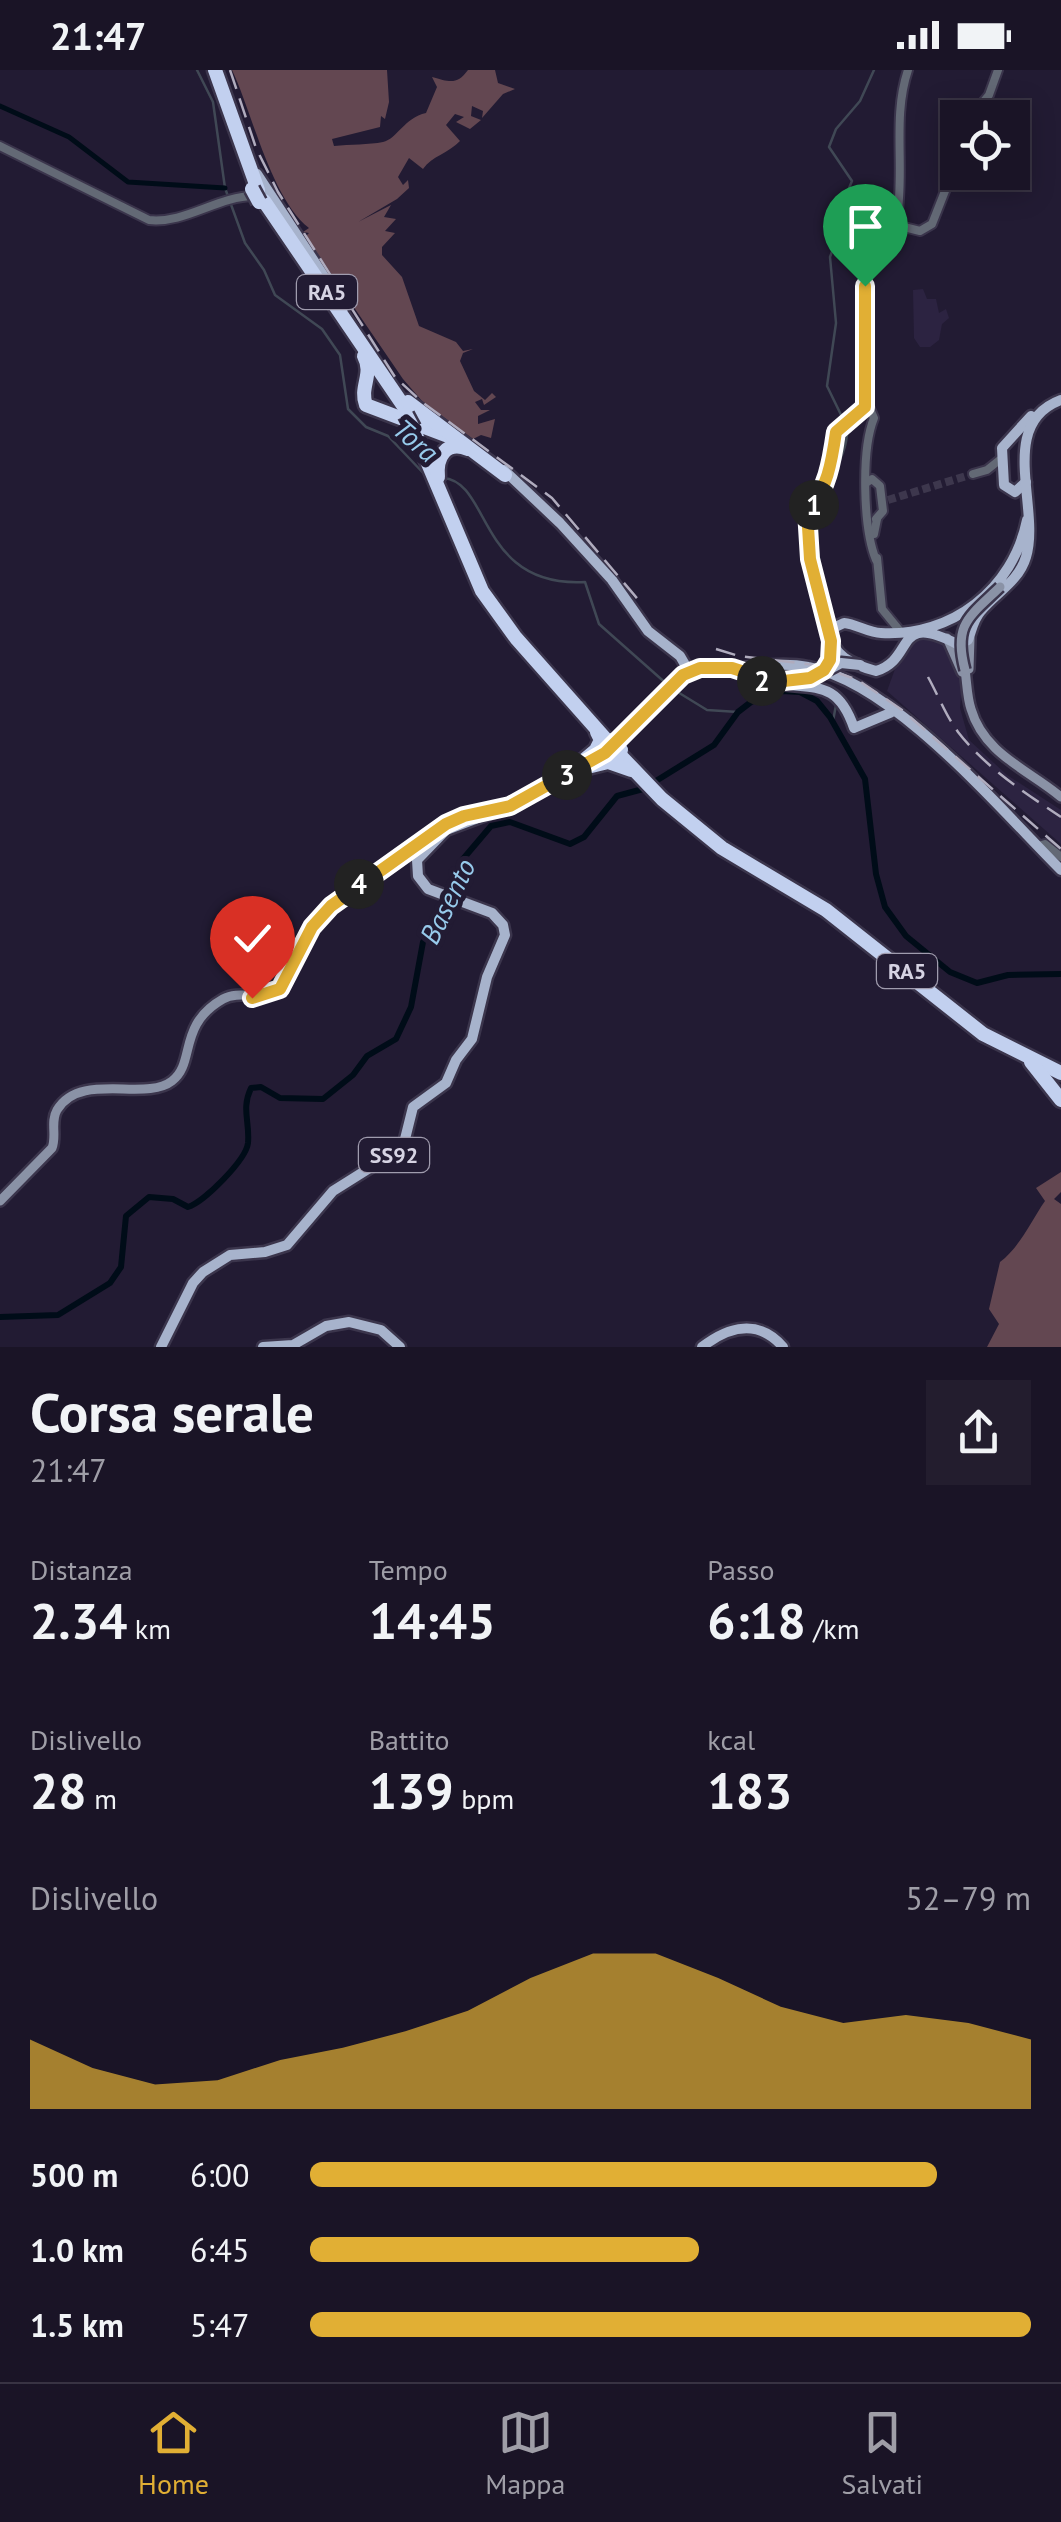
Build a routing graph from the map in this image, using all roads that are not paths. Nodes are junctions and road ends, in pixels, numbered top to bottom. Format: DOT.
graph roads {
  1 [pos="215,70"];
  2 [pos="908,70"];
  3 [pos="998,70"];
  4 [pos="985,100"];
  5 [pos="0,146"];
  6 [pos="945,190"];
  7 [pos="258,195"];
  8 [pos="288,222"];
  9 [pos="896,224"];
  10 [pos="348,330"];
  11 [pos="390,384"];
  12 [pos="363,394"];
  13 [pos="1061,398"];
  14 [pos="397,400"];
  15 [pos="860,420"];
  16 [pos="412,422"];
  17 [pos="456,439"];
  18 [pos="1007,441"];
  19 [pos="1025,447"];
  20 [pos="469,449"];
  21 [pos="1002,458"];
  22 [pos="988,470"];
  23 [pos="435,473"];
  24 [pos="505,474"];
  25 [pos="973,474"];
  26 [pos="1003,479"];
  27 [pos="1026,482"];
  28 [pos="880,492"];
  29 [pos="1015,492"];
  30 [pos="1026,506"];
  31 [pos="873,516"];
  32 [pos="1027,526"];
  33 [pos="954,619"];
  34 [pos="900,631"];
  35 [pos="833,633"];
  36 [pos="971,633"];
  37 [pos="947,638"];
  38 [pos="764,663"];
  39 [pos="860,665"];
  40 [pos="732,668"];
  41 [pos="685,669"];
  42 [pos="820,673"];
  43 [pos="756,677"];
  44 [pos="776,679"];
  45 [pos="565,693"];
  46 [pos="890,708"];
  47 [pos="977,724"];
  48 [pos="619,751"];
  49 [pos="570,773"];
  50 [pos="640,774"];
  51 [pos="1038,778"];
  52 [pos="1060,781"];
  53 [pos="1059,794"];
  54 [pos="490,812"];
  55 [pos="1038,846"];
  56 [pos="1061,857"];
  57 [pos="758,866"];
  58 [pos="1061,870"];
  59 [pos="1014,1051"];
  60 [pos="1061,1070"];
  61 [pos="1061,1100"];
  62 [pos="0,1200"];
  63 [pos="161,1347"];
  64 [pos="263,1347"];
  65 [pos="400,1347"];
  66 [pos="702,1347"];
  67 [pos="783,1347"];
  1 -- 7 [label="highway, RA5"];
  1 -- 8 [label="main road"];
  2 -- 9 [label="street"];
  3 -- 4 [label="street"];
  5 -- 8 [label="street"];
  6 -- 9 [label="street"];
  7 -- 10 [label="highway, RA5"];
  7 -- 11 [label="highway, RA5"];
  8 -- 24 [label="main road"];
  9 -- 15 [label="street"];
  10 -- 12 [label="highway"];
  10 -- 14 [label="highway, RA5"];
  11 -- 16 [label="highway, RA5"];
  11 -- 17 [label="highway"];
  12 -- 14 [label="highway"];
  12 -- 17 [label="highway"];
  13 -- 18 [label="main road"];
  13 -- 19 [label="main road"];
  14 -- 16 [label="highway, RA5"];
  15 -- 28 [label="street"];
  15 -- 35 [label="street"];
  16 -- 23 [label="highway, RA5"];
  17 -- 20 [label="highway"];
  18 -- 19 [label="main road"];
  18 -- 21 [label="main road"];
  19 -- 27 [label="main road"];
  20 -- 23 [label="highway"];
  20 -- 24 [label="highway"];
  21 -- 22 [label="street"];
  21 -- 26 [label="main road"];
  22 -- 25 [label="street"];
  22 -- 26 [label="street"];
  23 -- 45 [label="highway, RA5"];
  23 -- 48 [label="highway, RA5"];
  24 -- 41 [label="main road"];
  26 -- 29 [label="main road"];
  27 -- 29 [label="main road"];
  27 -- 30 [label="main road"];
  28 -- 31 [label="street"];
  28 -- 31 [label="street"];
  29 -- 30 [label="main road"];
  30 -- 32 [label="main road"];
  31 -- 34 [label="street"];
  32 -- 33 [label="main road"];
  32 -- 36 [label="main road"];
  32 -- 47 [label="main road, bridge"];
  33 -- 34 [label="main road"];
  33 -- 36 [label="main road"];
  33 -- 37 [label="main road"];
  34 -- 35 [label="main road"];
  35 -- 39 [label="main road, bridge"];
  35 -- 42 [label="main road, bridge"];
  36 -- 37 [label="main road"];
  36 -- 47 [label="main road"];
  37 -- 39 [label="main road"];
  37 -- 47 [label="main road"];
  38 -- 40 [label="main road"];
  38 -- 42 [label="main road"];
  38 -- 43 [label="main road"];
  38 -- 44 [label="main road"];
  39 -- 42 [label="main road, bridge"];
  40 -- 41 [label="main road"];
  40 -- 43 [label="main road"];
  41 -- 49 [label="main road, SS92"];
  42 -- 44 [label="main road"];
  42 -- 46 [label="main road, bridge"];
  43 -- 44 [label="main road"];
  44 -- 46 [label="main road"];
  45 -- 48 [label="highway, RA5"];
  45 -- 49 [label="highway"];
  46 -- 55 [label="main road"];
  47 -- 51 [label="main road"];
  48 -- 50 [label="highway, RA5"];
  49 -- 50 [label="highway"];
  49 -- 54 [label="main road, SS92"];
  50 -- 57 [label="highway, RA5"];
  51 -- 52 [label="main road"];
  51 -- 53 [label="main road"];
  52 -- 53 [label="main road"];
  54 -- 62 [label="main road"];
  54 -- 63 [label="main road, SS92"];
  55 -- 56 [label="street"];
  55 -- 58 [label="main road"];
  57 -- 59 [label="highway, RA5"];
  57 -- 60 [label="highway, RA5"];
  59 -- 60 [label="highway, RA5"];
  59 -- 61 [label="highway, RA5"];
  64 -- 65 [label="main road"];
  66 -- 67 [label="main road"];
}
